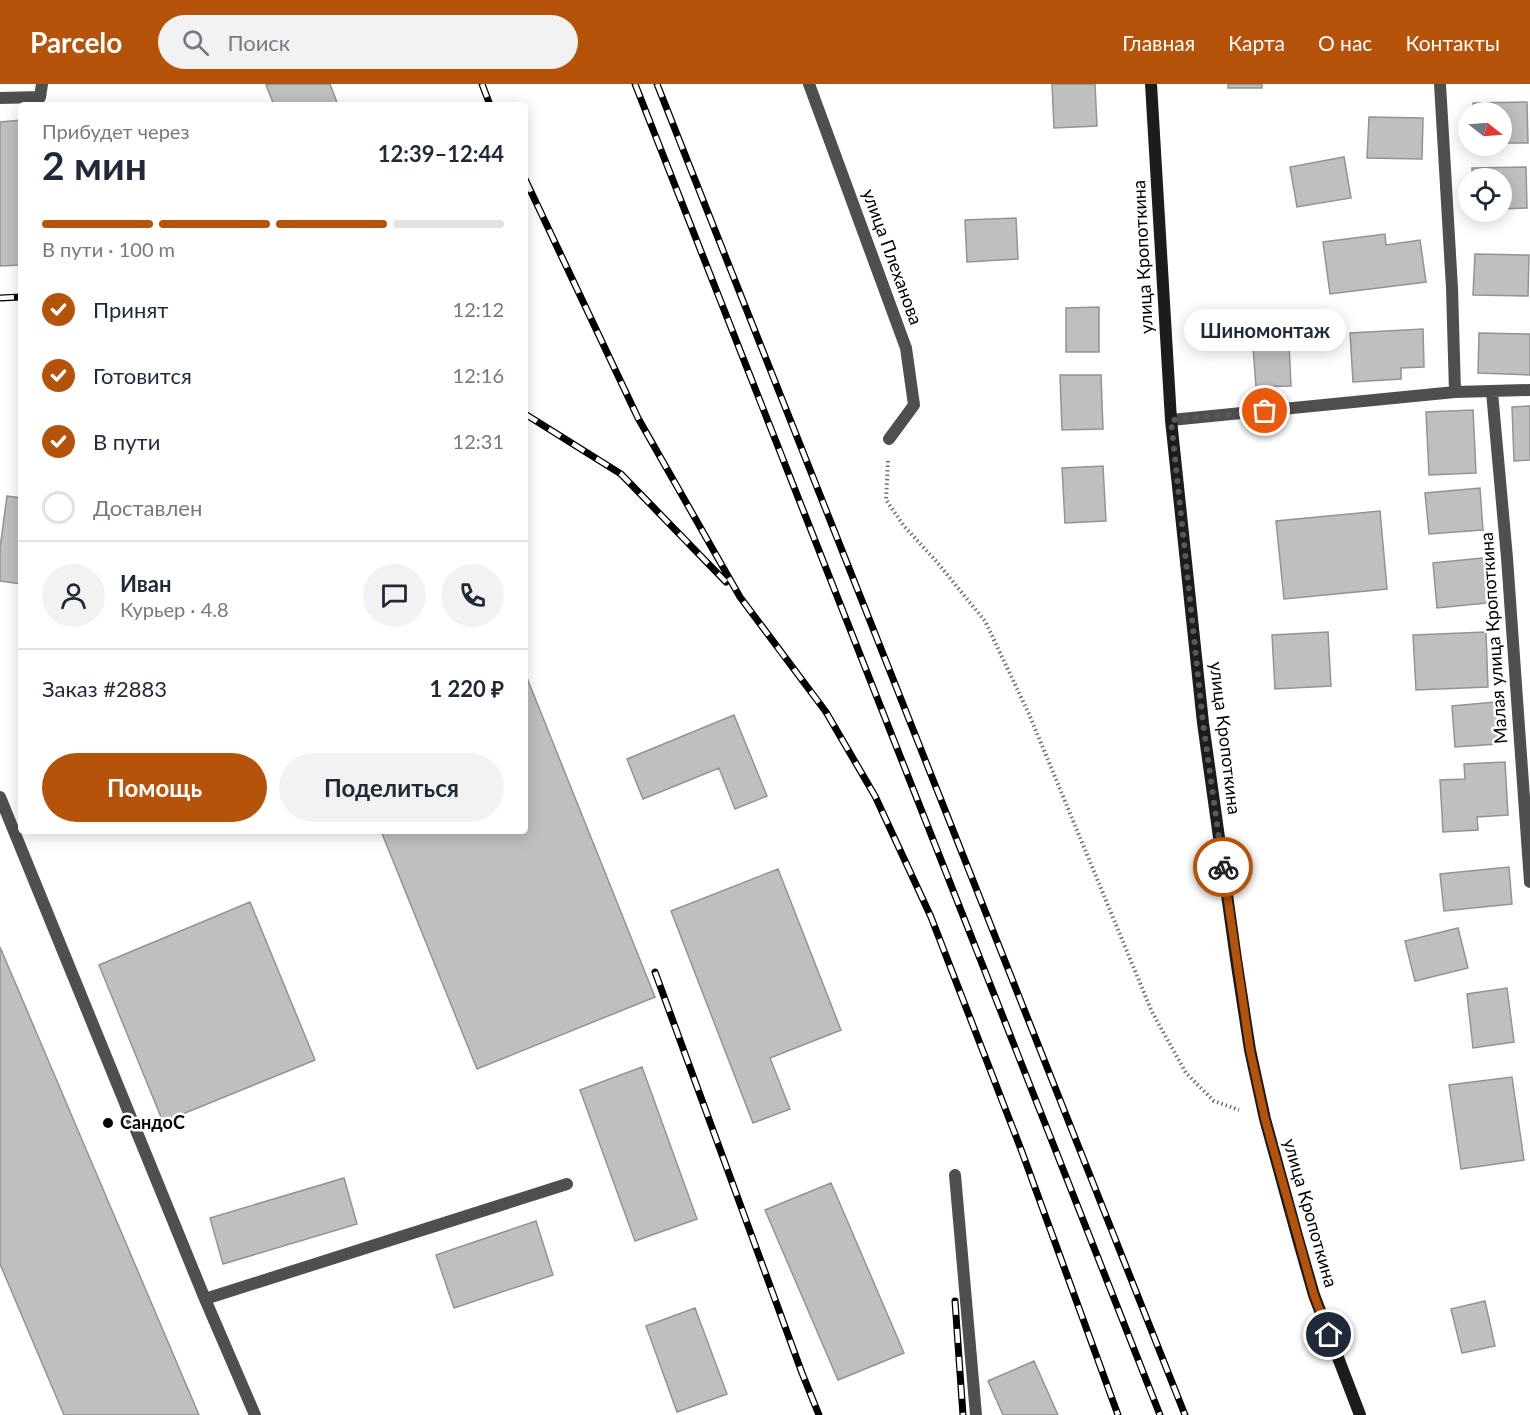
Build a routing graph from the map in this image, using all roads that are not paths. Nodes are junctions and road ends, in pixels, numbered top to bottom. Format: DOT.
graph roads {
  1 [pos="42,84"];
  2 [pos="809,84"];
  3 [pos="1151,84"];
  4 [pos="1440,84"];
  5 [pos="0,98"];
  6 [pos="1530,390"];
  7 [pos="1455,392"];
  8 [pos="1492,392"];
  9 [pos="1171,420"];
  10 [pos="889,439"];
  11 [pos="0,797"];
  12 [pos="1530,882"];
  13 [pos="955,1175"];
  14 [pos="567,1184"];
  15 [pos="205,1299"];
  16 [pos="255,1415"];
  17 [pos="976,1415"];
  18 [pos="1360,1415"];
  1 -- 5 [label="street"];
  2 -- 10 [label="street, улица Плеханова"];
  3 -- 9 [label="main road, улица Кропоткина"];
  4 -- 7 [label="street"];
  6 -- 8 [label="street"];
  7 -- 8 [label="street"];
  7 -- 9 [label="street"];
  8 -- 12 [label="street, Малая улица Кропоткина"];
  9 -- 18 [label="main road, улица Кропоткина"];
  11 -- 15 [label="street"];
  13 -- 17 [label="street"];
  14 -- 15 [label="street"];
  15 -- 16 [label="street"];
}
